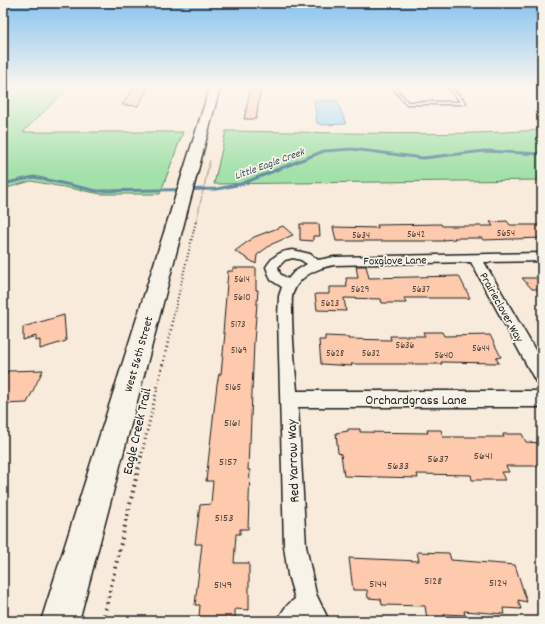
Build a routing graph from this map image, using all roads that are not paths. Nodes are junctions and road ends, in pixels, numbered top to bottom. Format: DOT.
graph roads {
  1 [pos="207,116"];
  2 [pos="542,257"];
  3 [pos="475,258"];
  4 [pos="316,265"];
  5 [pos="291,285"];
  6 [pos="286,316"];
  7 [pos="542,377"];
  8 [pos="289,399"];
  9 [pos="542,399"];
  10 [pos="313,612"];
  11 [pos="60,621"];
  12 [pos="290,621"];
  1 -- 11 [label="main road, West 56th Street"];
  2 -- 3 [label="street, Foxglove Lane"];
  3 -- 4 [label="street, Foxglove Lane"];
  3 -- 7 [label="street, Prairieclover Way"];
  4 -- 5 [label="street, Foxglove Lane"];
  4 -- 5 [label="street"];
  5 -- 6 [label="street, Foxglove Lane"];
  6 -- 8 [label="street, Red Yarrow Way"];
  8 -- 9 [label="street, Orchardgrass Lane"];
  8 -- 10 [label="street, Red Yarrow Way"];
  10 -- 12 [label="street, Red Yarrow Way"];
}
